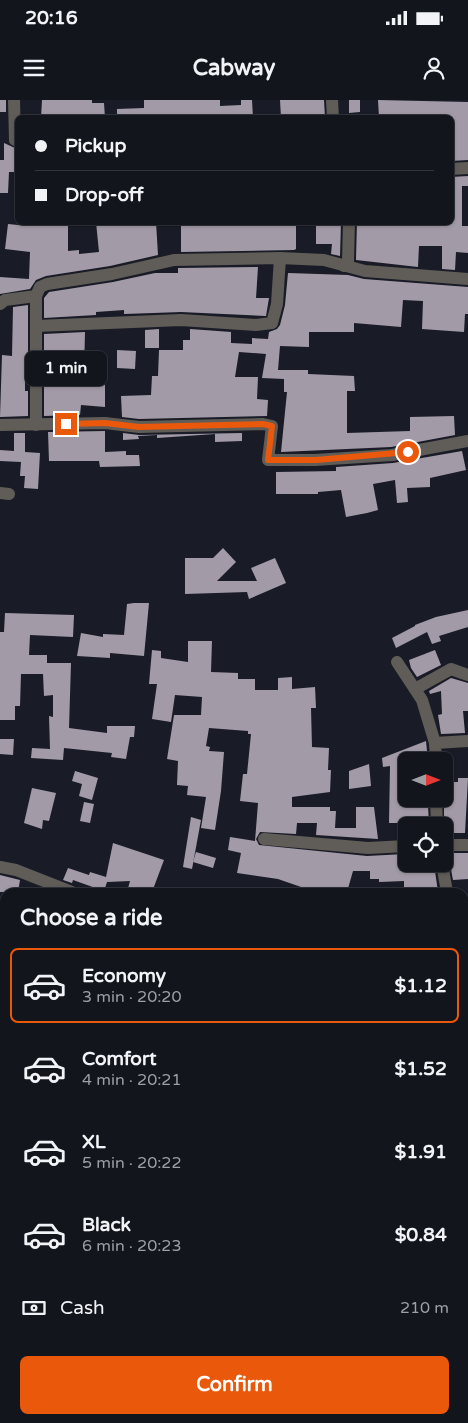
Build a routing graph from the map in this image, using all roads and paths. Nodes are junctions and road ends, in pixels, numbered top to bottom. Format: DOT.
graph roads {
  1 [pos="14,100"];
  2 [pos="332,100"];
  3 [pos="333,115"];
  4 [pos="15,140"];
  5 [pos="468,168"];
  6 [pos="454,169"];
  7 [pos="349,225"];
  8 [pos="280,258"];
  9 [pos="344,266"];
  10 [pos="468,279"];
  11 [pos="36,296"];
  12 [pos="0,304"];
  13 [pos="36,326"];
  14 [pos="0,425"];
  15 [pos="36,425"];
  16 [pos="468,441"];
  17 [pos="397,662"];
  18 [pos="468,675"];
  19 [pos="415,689"];
  20 [pos="468,741"];
  21 [pos="435,743"];
  22 [pos="436,752"];
  23 [pos="264,839"];
  24 [pos="453,845"];
  25 [pos="468,845"];
  26 [pos="398,846"];
  27 [pos="0,867"];
  28 [pos="443,872"];
  29 [pos="58,888"];
  30 [pos="446,888"];
  1 -- 4 [label="street"];
  2 -- 3 [label="street"];
  5 -- 6 [label="street"];
  7 -- 9 [label="street"];
  8 -- 9 [label="street"];
  8 -- 11 [label="street"];
  8 -- 13 [label="street"];
  9 -- 10 [label="street"];
  11 -- 12 [label="street"];
  11 -- 13 [label="street"];
  13 -- 15 [label="street"];
  14 -- 15 [label="street"];
  15 -- 16 [label="street"];
  17 -- 19 [label="street"];
  18 -- 19 [label="street"];
  19 -- 21 [label="street"];
  20 -- 21 [label="street"];
  21 -- 22 [label="street"];
  23 -- 26 [label="street"];
  24 -- 25 [label="street"];
  27 -- 29 [label="street"];
  28 -- 30 [label="street"];
}
